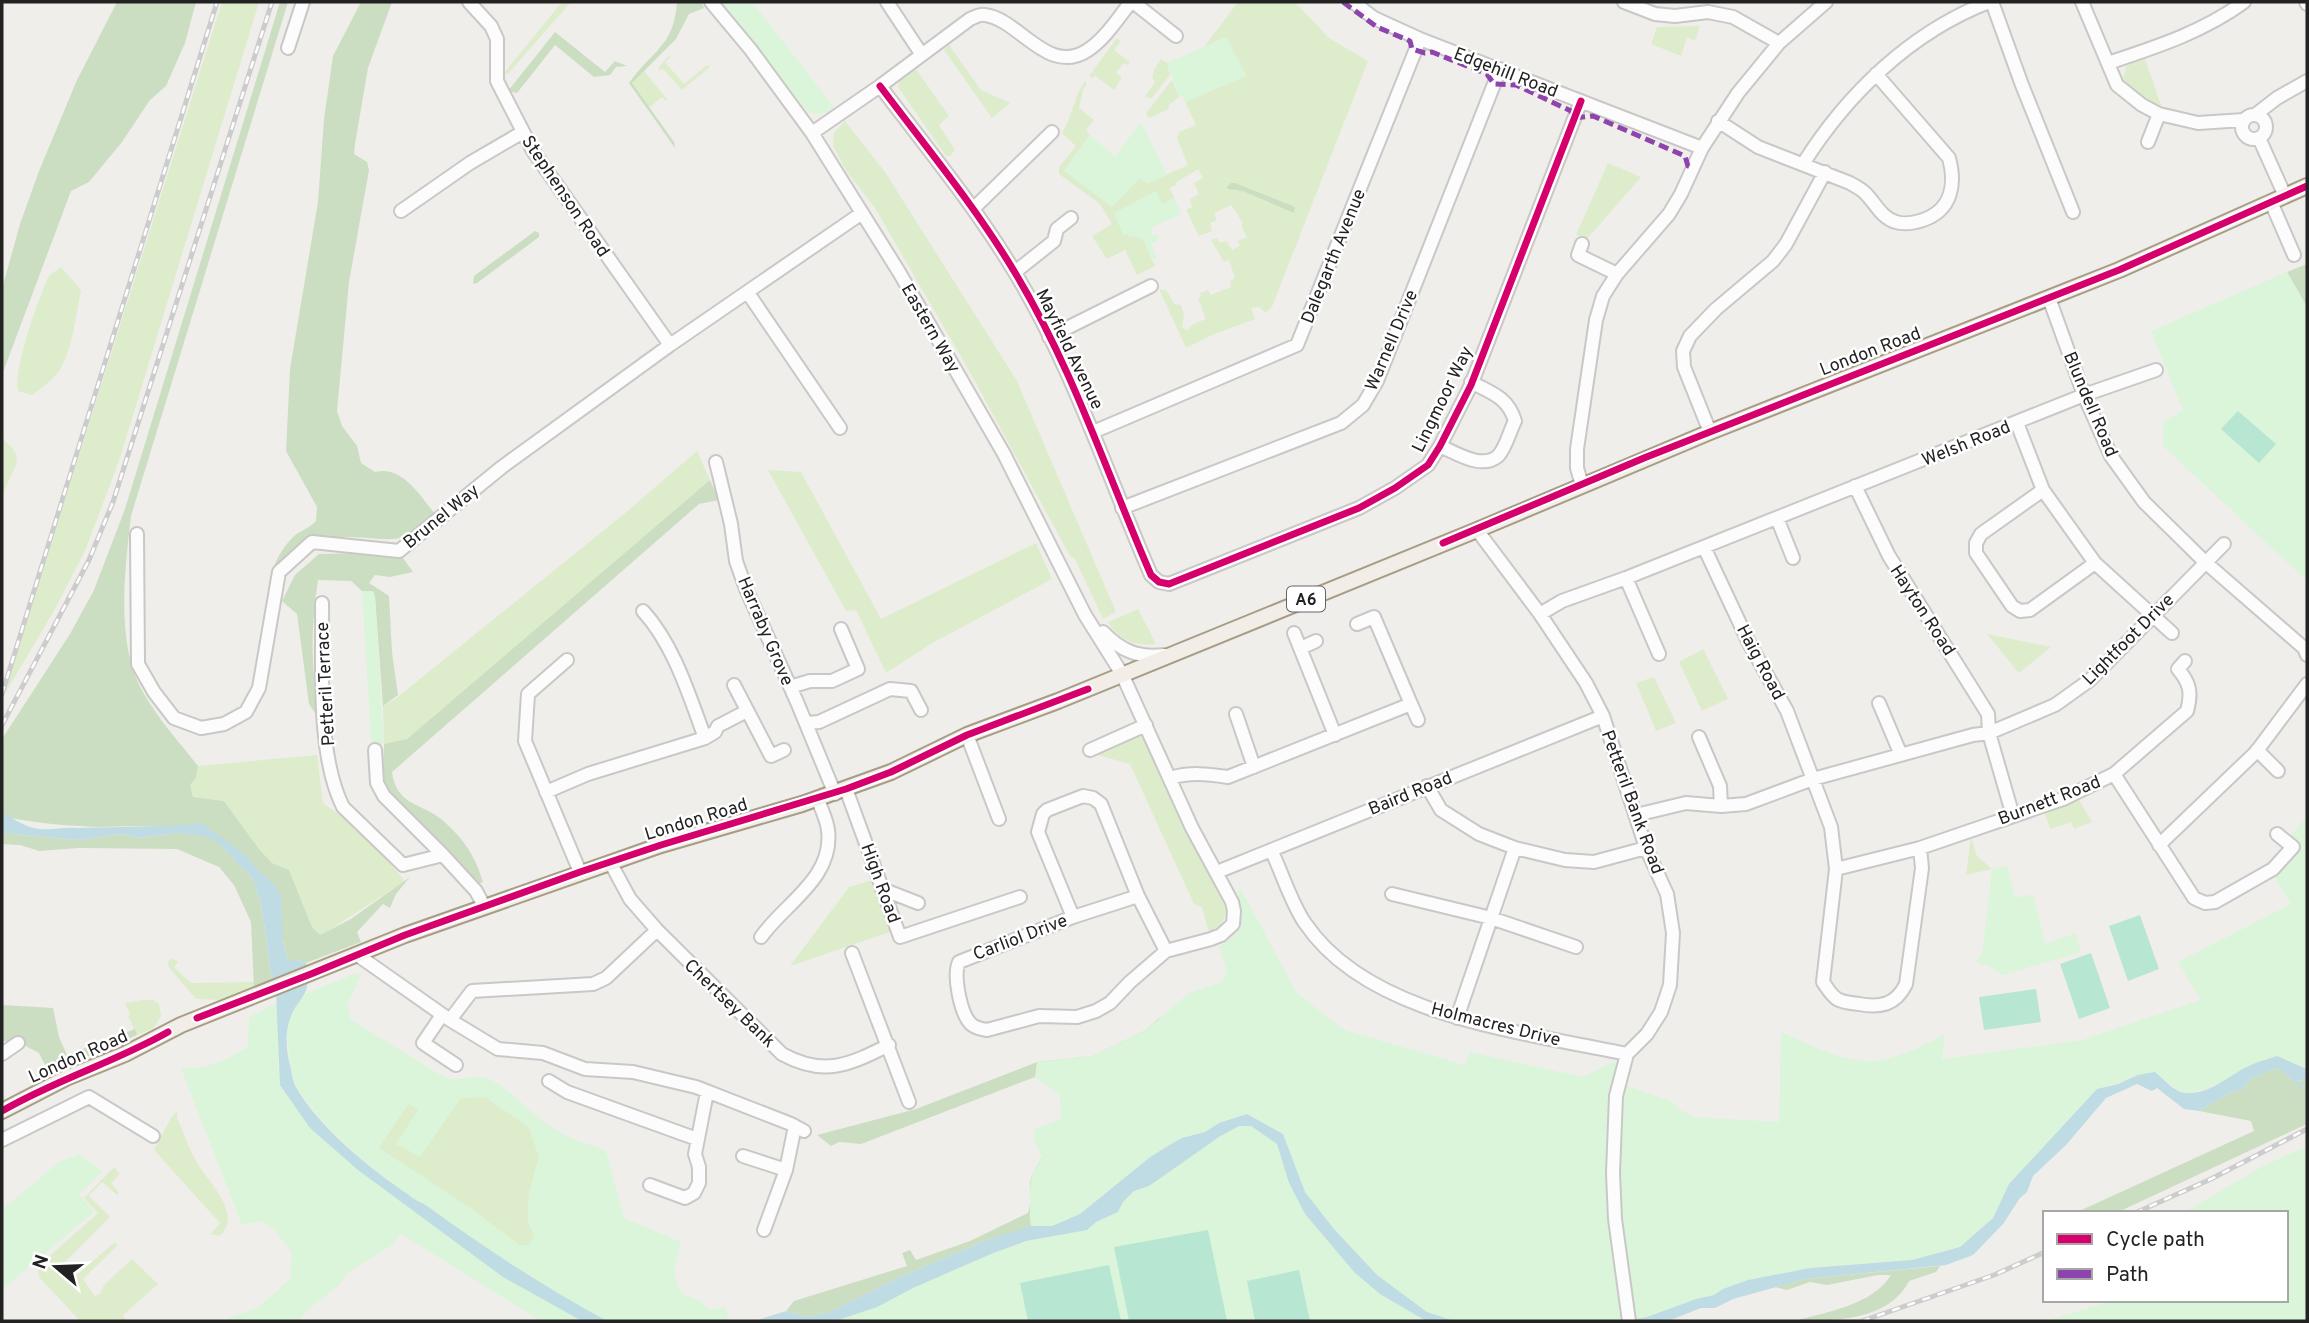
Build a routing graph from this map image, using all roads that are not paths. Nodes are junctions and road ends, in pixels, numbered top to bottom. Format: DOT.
graph roads {
  1 [pos="303,2"];
  2 [pos="469,2"];
  3 [pos="711,2"];
  4 [pos="887,2"];
  5 [pos="1132,2"];
  6 [pos="1353,2"];
  7 [pos="1624,2"];
  8 [pos="1826,2"];
  9 [pos="1990,2"];
  10 [pos="2082,2"];
  11 [pos="2244,2"];
  12 [pos="1709,7"];
  13 [pos="1176,36"];
  14 [pos="1420,39"];
  15 [pos="1779,43"];
  16 [pos="288,48"];
  17 [pos="922,55"];
  18 [pos="2108,63"];
  19 [pos="1500,69"];
  20 [pos="1876,74"];
  21 [pos="2307,81"];
  22 [pos="880,86"];
  23 [pos="1581,101"];
  24 [pos="2159,114"];
  25 [pos="2250,117"];
  26 [pos="1718,121"];
  27 [pos="523,132"];
  28 [pos="1052,132"];
  29 [pos="812,133"];
  30 [pos="2259,138"];
  31 [pos="2148,142"];
  32 [pos="1702,148"];
  33 [pos="1803,164"];
  34 [pos="1825,172"];
  35 [pos="2307,186"];
  36 [pos="2285,196"];
  37 [pos="2271,202"];
  38 [pos="974,208"];
  39 [pos="401,211"];
  40 [pos="2073,212"];
  41 [pos="862,213"];
  42 [pos="1071,218"];
  43 [pos="1582,244"];
  44 [pos="2294,255"];
  45 [pos="1015,272"];
  46 [pos="1617,274"];
  47 [pos="1151,286"];
  48 [pos="748,293"];
  49 [pos="2049,298"];
  50 [pos="1049,337"];
  51 [pos="670,345"];
  52 [pos="2156,370"];
  53 [pos="1471,382"];
  54 [pos="2084,395"];
  55 [pos="2017,423"];
  56 [pos="840,428"];
  57 [pos="1093,432"];
  58 [pos="1710,432"];
  59 [pos="1440,446"];
  60 [pos="716,462"];
  61 [pos="1583,485"];
  62 [pos="1855,486"];
  63 [pos="2043,490"];
  64 [pos="1122,508"];
  65 [pos="1777,518"];
  66 [pos="1477,530"];
  67 [pos="137,534"];
  68 [pos="2224,544"];
  69 [pos="1704,547"];
  70 [pos="1793,558"];
  71 [pos="2205,562"];
  72 [pos="2095,563"];
  73 [pos="1151,575"];
  74 [pos="1626,578"];
  75 [pos="322,603"];
  76 [pos="643,611"];
  77 [pos="1540,614"];
  78 [pos="1085,615"];
  79 [pos="2153,615"];
  80 [pos="1357,624"];
  81 [pos="841,629"];
  82 [pos="1294,633"];
  83 [pos="2172,633"];
  84 [pos="1316,641"];
  85 [pos="1301,648"];
  86 [pos="1659,654"];
  87 [pos="1170,655"];
  88 [pos="2307,655"];
  89 [pos="567,660"];
  90 [pos="2185,661"];
  91 [pos="1122,674"];
  92 [pos="2307,684"];
  93 [pos="734,685"];
  94 [pos="790,687"];
  95 [pos="1879,703"];
  96 [pos="1411,704"];
  97 [pos="747,710"];
  98 [pos="921,710"];
  99 [pos="1603,716"];
  100 [pos="1418,720"];
  101 [pos="806,723"];
  102 [pos="1235,724"];
  103 [pos="1146,725"];
  104 [pos="1989,733"];
  105 [pos="710,735"];
  106 [pos="967,735"];
  107 [pos="1335,735"];
  108 [pos="1699,737"];
  109 [pos="375,750"];
  110 [pos="784,750"];
  111 [pos="1090,750"];
  112 [pos="2258,750"];
  113 [pos="1901,755"];
  114 [pos="1254,766"];
  115 [pos="2278,771"];
  116 [pos="2114,774"];
  117 [pos="1170,778"];
  118 [pos="1813,779"];
  119 [pos="1427,786"];
  120 [pos="841,791"];
  121 [pos="546,792"];
  122 [pos="818,799"];
  123 [pos="1721,806"];
  124 [pos="1636,815"];
  125 [pos="2013,816"];
  126 [pos="999,819"];
  127 [pos="2277,834"];
  128 [pos="2159,845"];
  129 [pos="1515,848"];
  130 [pos="1646,848"];
  131 [pos="1920,848"];
  132 [pos="1271,850"];
  133 [pos="443,855"];
  134 [pos="610,862"];
  135 [pos="1836,869"];
  136 [pos="580,872"];
  137 [pos="1217,872"];
  138 [pos="882,889"];
  139 [pos="1392,894"];
  140 [pos="1138,896"];
  141 [pos="1020,897"];
  142 [pos="918,904"];
  143 [pos="484,906"];
  144 [pos="1073,917"];
  145 [pos="1491,918"];
  146 [pos="657,930"];
  147 [pos="761,937"];
  148 [pos="1576,947"];
  149 [pos="1166,951"];
  150 [pos="852,953"];
  151 [pos="356,954"];
  152 [pos="1457,1017"];
  153 [pos="446,1018"];
  154 [pos="18,1043"];
  155 [pos="889,1045"];
  156 [pos="2,1054"];
  157 [pos="1628,1054"];
  158 [pos="456,1065"];
  159 [pos="549,1081"];
  160 [pos="707,1092"];
  161 [pos="909,1102"];
  162 [pos="2,1111"];
  163 [pos="153,1136"];
  164 [pos="697,1139"];
  165 [pos="2,1140"];
  166 [pos="743,1157"];
  167 [pos="786,1170"];
  168 [pos="650,1185"];
  169 [pos="764,1230"];
  170 [pos="1629,1321"];
  1 -- 16 [label="street"];
  2 -- 27 [label="street, Stephenson Road"];
  3 -- 29 [label="street, Eastern Way"];
  4 -- 17 [label="street"];
  5 -- 13 [label="street"];
  5 -- 17 [label="street"];
  6 -- 14 [label="street, Edgehill Road"];
  7 -- 12 [label="street"];
  8 -- 15 [label="street"];
  9 -- 20 [label="street"];
  9 -- 40 [label="street"];
  10 -- 18 [label="street"];
  11 -- 18 [label="street"];
  12 -- 15 [label="street"];
  14 -- 19 [label="street, Edgehill Road"];
  14 -- 57 [label="street, Dalegarth Avenue"];
  15 -- 26 [label="street"];
  17 -- 22 [label="street"];
  18 -- 24 [label="street"];
  19 -- 23 [label="street, Edgehill Road"];
  19 -- 64 [label="street, Warnell Drive"];
  20 -- 33 [label="street"];
  20 -- 34 [label="street"];
  21 -- 25 [label="street"];
  22 -- 29 [label="street"];
  22 -- 38 [label="street, Mayfield Avenue"];
  23 -- 32 [label="street, Edgehill Road"];
  23 -- 53 [label="street, Lingmoor Way"];
  24 -- 25 [label="street"];
  24 -- 31 [label="street"];
  25 -- 30 [label="street"];
  25 -- 30 [label="street"];
  26 -- 32 [label="street"];
  26 -- 33 [label="street"];
  27 -- 39 [label="street"];
  27 -- 51 [label="street, Stephenson Road"];
  28 -- 38 [label="street"];
  29 -- 41 [label="street, Eastern Way"];
  30 -- 36 [label="street"];
  32 -- 46 [label="street"];
  33 -- 34 [label="street"];
  34 -- 58 [label="street"];
  35 -- 36 [label="main road, London Road / A6"];
  36 -- 37 [label="main road, London Road / A6"];
  37 -- 44 [label="street"];
  37 -- 49 [label="main road, London Road / A6"];
  38 -- 45 [label="street, Mayfield Avenue"];
  41 -- 48 [label="street, Brunel Way"];
  41 -- 78 [label="street, Eastern Way"];
  42 -- 45 [label="street"];
  43 -- 46 [label="street"];
  45 -- 50 [label="street, Mayfield Avenue"];
  46 -- 61 [label="street"];
  47 -- 50 [label="street"];
  48 -- 51 [label="street, Brunel Way"];
  48 -- 56 [label="street"];
  49 -- 54 [label="street, Blundell Road"];
  49 -- 58 [label="main road, London Road / A6"];
  50 -- 57 [label="street, Mayfield Avenue"];
  51 -- 67 [label="street, Brunel Way"];
  52 -- 54 [label="street, Welsh Road"];
  53 -- 59 [label="street, Lingmoor Way"];
  53 -- 59 [label="street"];
  54 -- 55 [label="street, Welsh Road"];
  54 -- 71 [label="street, Blundell Road"];
  55 -- 62 [label="street, Welsh Road"];
  55 -- 63 [label="street"];
  57 -- 64 [label="street, Mayfield Avenue"];
  58 -- 61 [label="main road, London Road / A6"];
  59 -- 73 [label="street, Lingmoor Way"];
  60 -- 94 [label="street, Harraby Grove"];
  61 -- 66 [label="main road, London Road / A6"];
  62 -- 65 [label="street, Welsh Road"];
  62 -- 104 [label="street, Hayton Road"];
  63 -- 72 [label="street"];
  63 -- 72 [label="street"];
  64 -- 73 [label="street, Mayfield Avenue"];
  65 -- 69 [label="street, Welsh Road"];
  65 -- 70 [label="street"];
  66 -- 77 [label="street, Petteril Bank Road"];
  66 -- 87 [label="main road, London Road / A6"];
  68 -- 71 [label="street, Lightfoot Drive"];
  69 -- 74 [label="street, Welsh Road"];
  69 -- 118 [label="street, Haig Road"];
  71 -- 79 [label="street, Lightfoot Drive"];
  71 -- 88 [label="street, Blundell Road"];
  72 -- 79 [label="street"];
  74 -- 77 [label="street, Welsh Road"];
  74 -- 86 [label="street"];
  75 -- 133 [label="street, Petteril Terrace"];
  76 -- 105 [label="street"];
  77 -- 99 [label="street, Petteril Bank Road"];
  78 -- 87 [label="street"];
  78 -- 91 [label="street, Eastern Way"];
  79 -- 83 [label="street"];
  79 -- 104 [label="street, Lightfoot Drive"];
  80 -- 96 [label="street"];
  81 -- 94 [label="street"];
  82 -- 85 [label="street"];
  84 -- 85 [label="street"];
  85 -- 107 [label="street"];
  87 -- 91 [label="main road, London Road / A6"];
  89 -- 121 [label="street"];
  90 -- 116 [label="street, Burnett Road"];
  91 -- 103 [label="street, Carliol Drive"];
  91 -- 106 [label="main road, London Road / A6"];
  92 -- 112 [label="street"];
  93 -- 97 [label="street"];
  94 -- 101 [label="street, Harraby Grove"];
  95 -- 113 [label="street"];
  96 -- 100 [label="street"];
  96 -- 107 [label="street"];
  97 -- 105 [label="street"];
  97 -- 110 [label="street"];
  98 -- 101 [label="street"];
  99 -- 119 [label="street, Baird Road"];
  99 -- 124 [label="street, Petteril Bank Road"];
  101 -- 120 [label="street, Harraby Grove"];
  102 -- 114 [label="street"];
  103 -- 111 [label="street"];
  103 -- 117 [label="street, Carliol Drive"];
  104 -- 113 [label="street, Lightfoot Drive"];
  104 -- 125 [label="street, Hayton Road"];
  105 -- 121 [label="street"];
  106 -- 120 [label="main road, London Road / A6"];
  106 -- 126 [label="street"];
  107 -- 114 [label="street"];
  108 -- 123 [label="street"];
  109 -- 133 [label="street"];
  112 -- 115 [label="street"];
  112 -- 128 [label="street"];
  113 -- 118 [label="street, Lightfoot Drive"];
  114 -- 117 [label="street"];
  116 -- 125 [label="street, Burnett Road"];
  116 -- 128 [label="street"];
  117 -- 137 [label="street, Carliol Drive"];
  118 -- 123 [label="street, Lightfoot Drive"];
  118 -- 135 [label="street, Haig Road"];
  119 -- 129 [label="street"];
  119 -- 132 [label="street, Baird Road"];
  120 -- 122 [label="main road, London Road / A6"];
  120 -- 138 [label="street, High Road"];
  121 -- 136 [label="street"];
  122 -- 134 [label="main road, London Road / A6"];
  122 -- 147 [label="street"];
  123 -- 124 [label="street, Lightfoot Drive"];
  124 -- 130 [label="street, Petteril Bank Road"];
  125 -- 131 [label="street, Burnett Road"];
  127 -- 128 [label="street"];
  129 -- 130 [label="street"];
  129 -- 145 [label="street"];
  130 -- 157 [label="street, Petteril Bank Road"];
  131 -- 135 [label="street, Burnett Road"];
  131 -- 135 [label="street, Haig Road"];
  132 -- 137 [label="street, Baird Road"];
  132 -- 152 [label="street, Holmacres Drive"];
  133 -- 143 [label="street"];
  134 -- 136 [label="main road, London Road / A6"];
  134 -- 146 [label="street, Chertsey Bank"];
  136 -- 143 [label="main road, London Road / A6"];
  137 -- 149 [label="street, Carliol Drive"];
  138 -- 141 [label="street, High Road"];
  138 -- 142 [label="street"];
  139 -- 145 [label="street"];
  140 -- 144 [label="street, Carliol Drive"];
  140 -- 144 [label="street"];
  140 -- 149 [label="street"];
  143 -- 151 [label="main road, London Road / A6"];
  144 -- 149 [label="street, Carliol Drive"];
  145 -- 148 [label="street"];
  145 -- 152 [label="street"];
  146 -- 153 [label="street"];
  146 -- 155 [label="street, Chertsey Bank"];
  150 -- 155 [label="street"];
  151 -- 153 [label="street"];
  151 -- 162 [label="main road, London Road / A6"];
  152 -- 157 [label="street, Holmacres Drive"];
  153 -- 158 [label="street"];
  153 -- 160 [label="street"];
  154 -- 156 [label="street"];
  155 -- 161 [label="street"];
  157 -- 170 [label="street, Petteril Bank Road"];
  159 -- 164 [label="street"];
  160 -- 164 [label="street"];
  160 -- 167 [label="street"];
  163 -- 165 [label="street"];
  164 -- 168 [label="street"];
  166 -- 167 [label="street"];
  167 -- 169 [label="street"];
}
